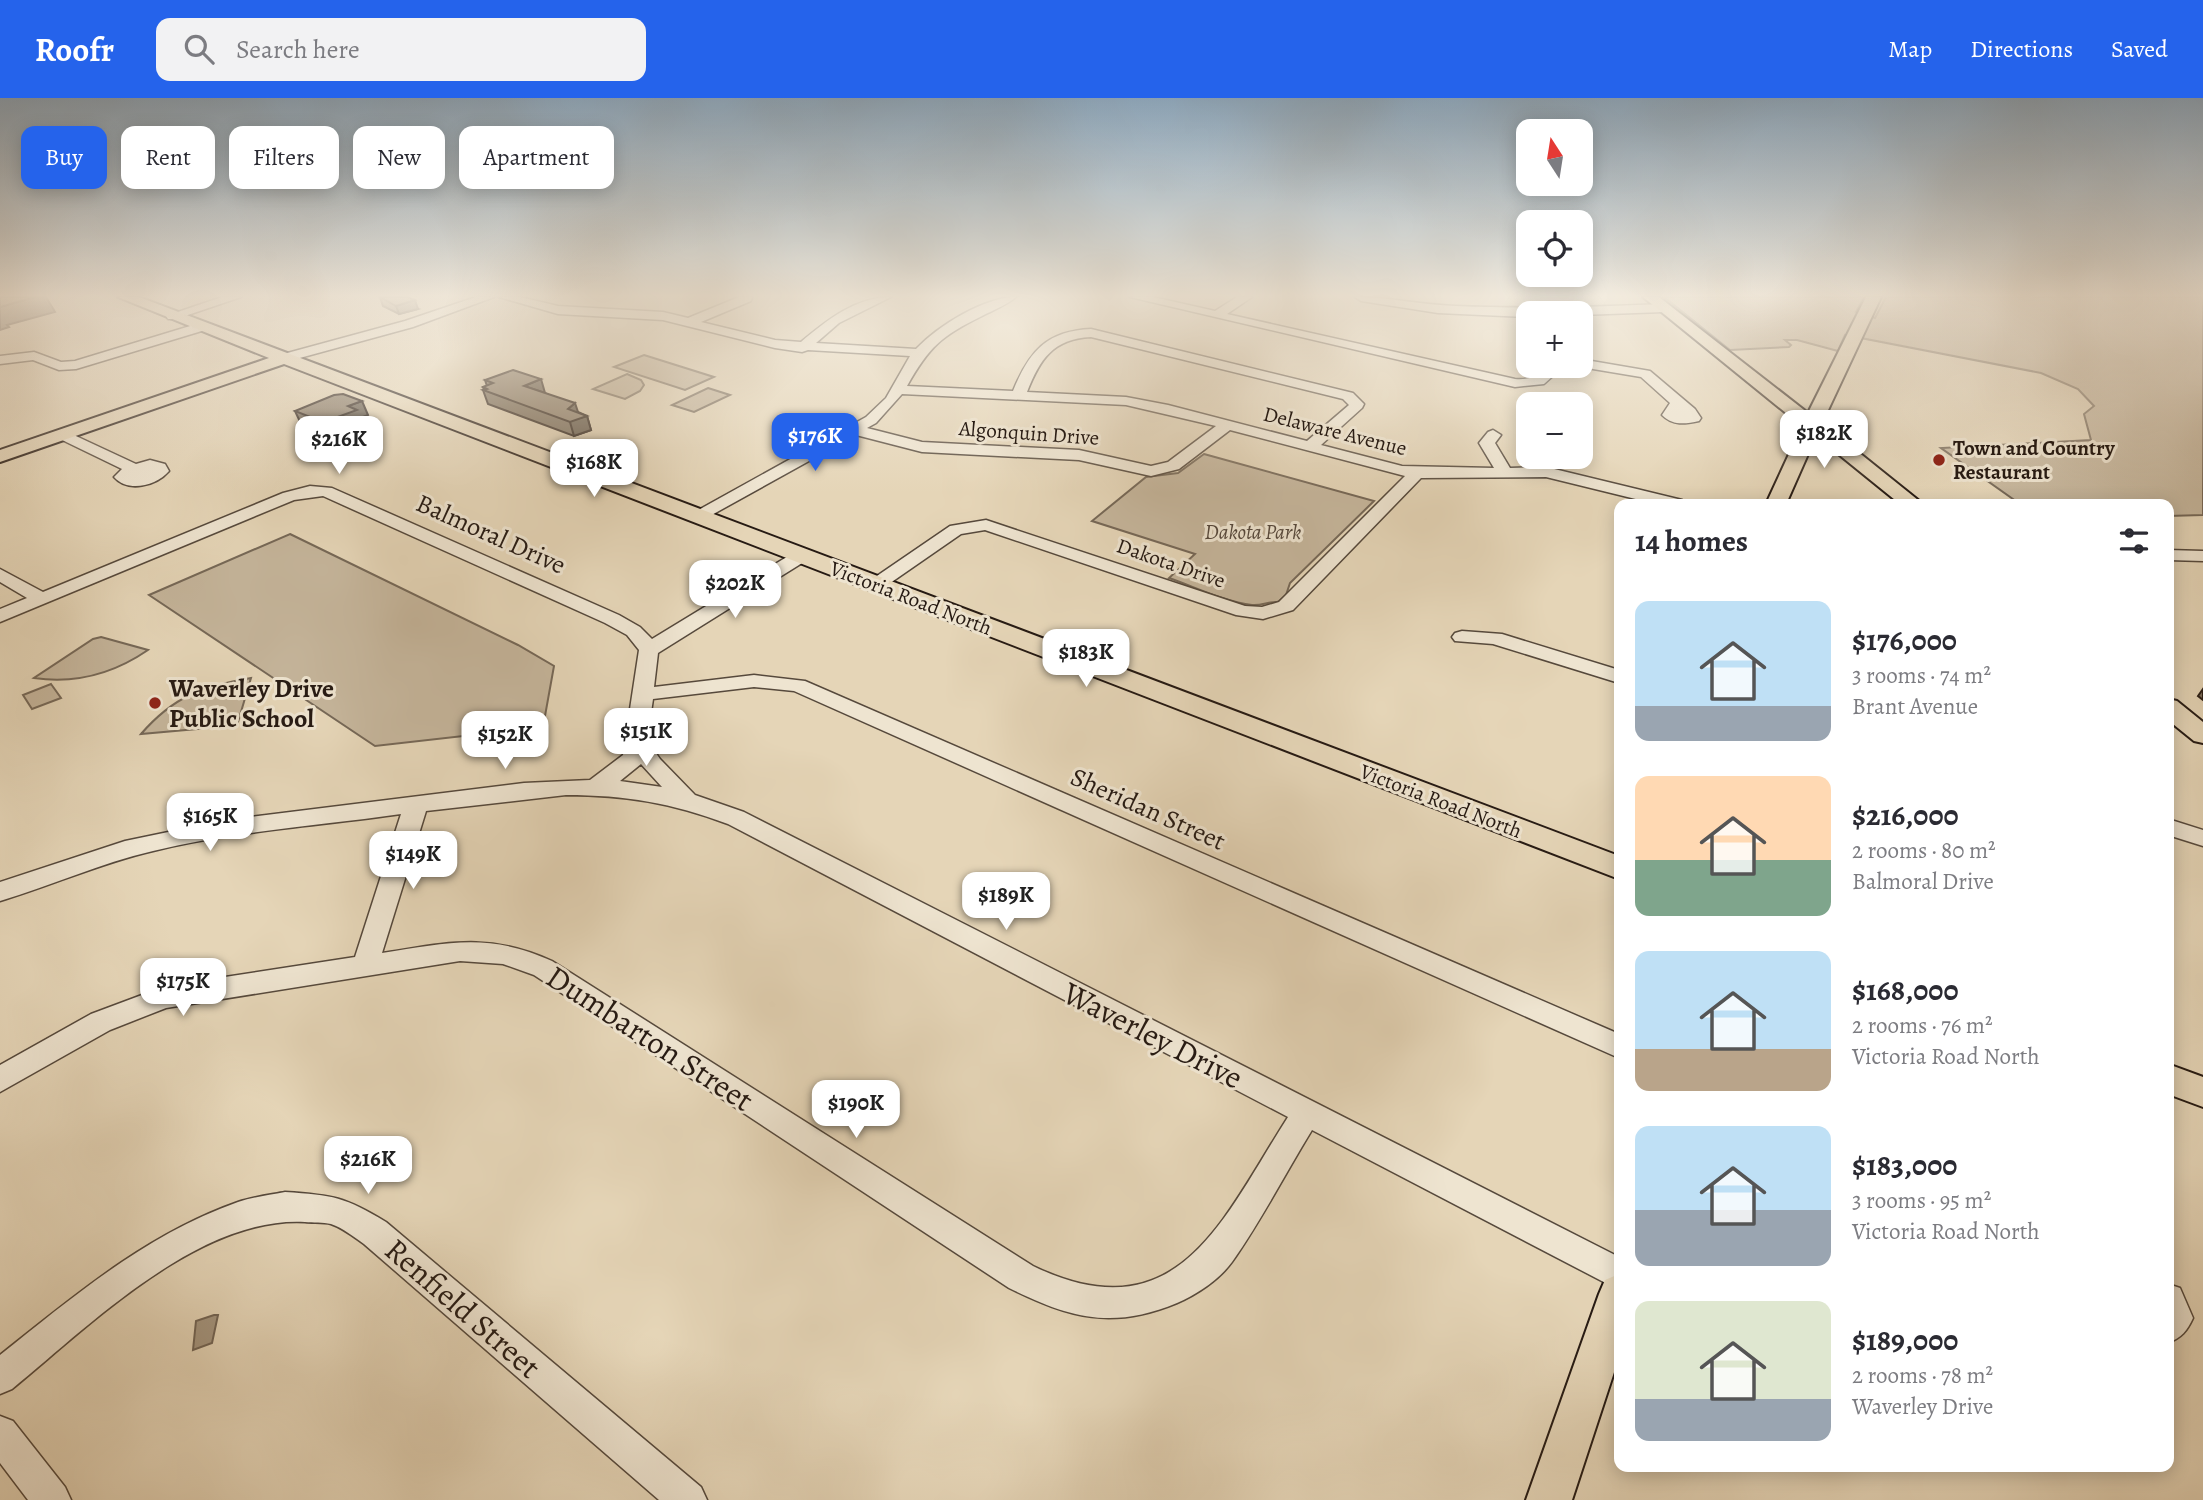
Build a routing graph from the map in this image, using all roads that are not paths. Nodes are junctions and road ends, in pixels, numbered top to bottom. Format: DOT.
graph roads {
  1 [pos="51,362"];
  2 [pos="84,362"];
  3 [pos="272,362"];
  4 [pos="297,362"];
  5 [pos="914,362"];
  6 [pos="1033,362"];
  7 [pos="1209,362"];
  8 [pos="1425,362"];
  9 [pos="1734,362"];
  10 [pos="1842,362"];
  11 [pos="1593,365"];
  12 [pos="1547,378"];
  13 [pos="1768,389"];
  14 [pos="900,390"];
  15 [pos="1019,395"];
  16 [pos="1678,402"];
  17 [pos="1823,402"];
  18 [pos="1812,424"];
  19 [pos="1227,425"];
  20 [pos="855,430"];
  21 [pos="63,435"];
  22 [pos="1493,435"];
  23 [pos="1310,447"];
  24 [pos="1799,453"];
  25 [pos="1851,455"];
  26 [pos="0,456"];
  27 [pos="134,469"];
  28 [pos="1504,471"];
  29 [pos="1417,473"];
  30 [pos="1657,499"];
  31 [pos="1778,499"];
  32 [pos="1907,499"];
  33 [pos="699,517"];
  34 [pos="2174,555"];
  35 [pos="801,556"];
  36 [pos="2203,556"];
  37 [pos="0,574"];
  38 [pos="877,584"];
  39 [pos="42,599"];
  40 [pos="0,616"];
  41 [pos="1462,637"];
  42 [pos="649,650"];
  43 [pos="1614,675"];
  44 [pos="643,694"];
  45 [pos="2174,712"];
  46 [pos="2203,735"];
  47 [pos="638,743"];
  48 [pos="597,786"];
  49 [pos="686,799"];
  50 [pos="416,805"];
  51 [pos="2174,829"];
  52 [pos="2203,838"];
  53 [pos="1614,866"];
  54 [pos="0,892"];
  55 [pos="366,964"];
  56 [pos="1614,1044"];
  57 [pos="0,1080"];
  58 [pos="2174,1081"];
  59 [pos="2203,1093"];
  60 [pos="1306,1114"];
  61 [pos="1614,1294"];
  62 [pos="1614,1308"];
  63 [pos="0,1377"];
  64 [pos="0,1434"];
  65 [pos="52,1500"];
  66 [pos="688,1500"];
  67 [pos="1549,1500"];
  1 -- 2 [label="street"];
  3 -- 21 [label="main road"];
  4 -- 33 [label="main road, Victoria Road North"];
  5 -- 14 [label="street"];
  6 -- 15 [label="street"];
  7 -- 23 [label="street"];
  8 -- 12 [label="street"];
  9 -- 13 [label="main road"];
  10 -- 17 [label="main road"];
  11 -- 16 [label="street"];
  13 -- 17 [label="main road"];
  13 -- 18 [label="main road"];
  14 -- 15 [label="street, Delaware Avenue"];
  14 -- 20 [label="street"];
  15 -- 19 [label="street, Delaware Avenue"];
  17 -- 18 [label="main road"];
  18 -- 24 [label="main road"];
  18 -- 25 [label="main road"];
  19 -- 20 [label="street, Algonquin Drive"];
  19 -- 23 [label="street, Delaware Avenue"];
  20 -- 33 [label="street"];
  21 -- 26 [label="main road"];
  21 -- 27 [label="street"];
  22 -- 28 [label="street"];
  23 -- 29 [label="street, Delaware Avenue"];
  24 -- 25 [label="main road"];
  24 -- 31 [label="main road"];
  25 -- 32 [label="main road"];
  28 -- 29 [label="street, Delaware Avenue"];
  28 -- 30 [label="street, Delaware Avenue"];
  29 -- 38 [label="street, Dakota Drive"];
  33 -- 35 [label="main road, Victoria Road North"];
  34 -- 36 [label="street"];
  35 -- 38 [label="main road, Victoria Road North"];
  35 -- 42 [label="street"];
  37 -- 39 [label="street"];
  38 -- 53 [label="main road, Victoria Road North"];
  39 -- 40 [label="street, Balmoral Drive"];
  39 -- 42 [label="street, Balmoral Drive"];
  41 -- 43 [label="street"];
  42 -- 44 [label="street"];
  44 -- 47 [label="street"];
  44 -- 56 [label="street, Sheridan Street"];
  45 -- 46 [label="main road"];
  47 -- 48 [label="street"];
  47 -- 49 [label="street, Waverley Drive"];
  48 -- 49 [label="street, Waverley Drive"];
  48 -- 50 [label="street, Waverley Drive"];
  49 -- 60 [label="street, Waverley Drive"];
  50 -- 54 [label="street, Waverley Drive"];
  50 -- 55 [label="street"];
  51 -- 52 [label="street"];
  55 -- 57 [label="street, Dumbarton Street"];
  55 -- 60 [label="street, Dumbarton Street"];
  58 -- 59 [label="main road"];
  60 -- 61 [label="street, Waverley Drive"];
  62 -- 67 [label="main road"];
  63 -- 66 [label="street, Renfield Street"];
  64 -- 65 [label="street"];
}
